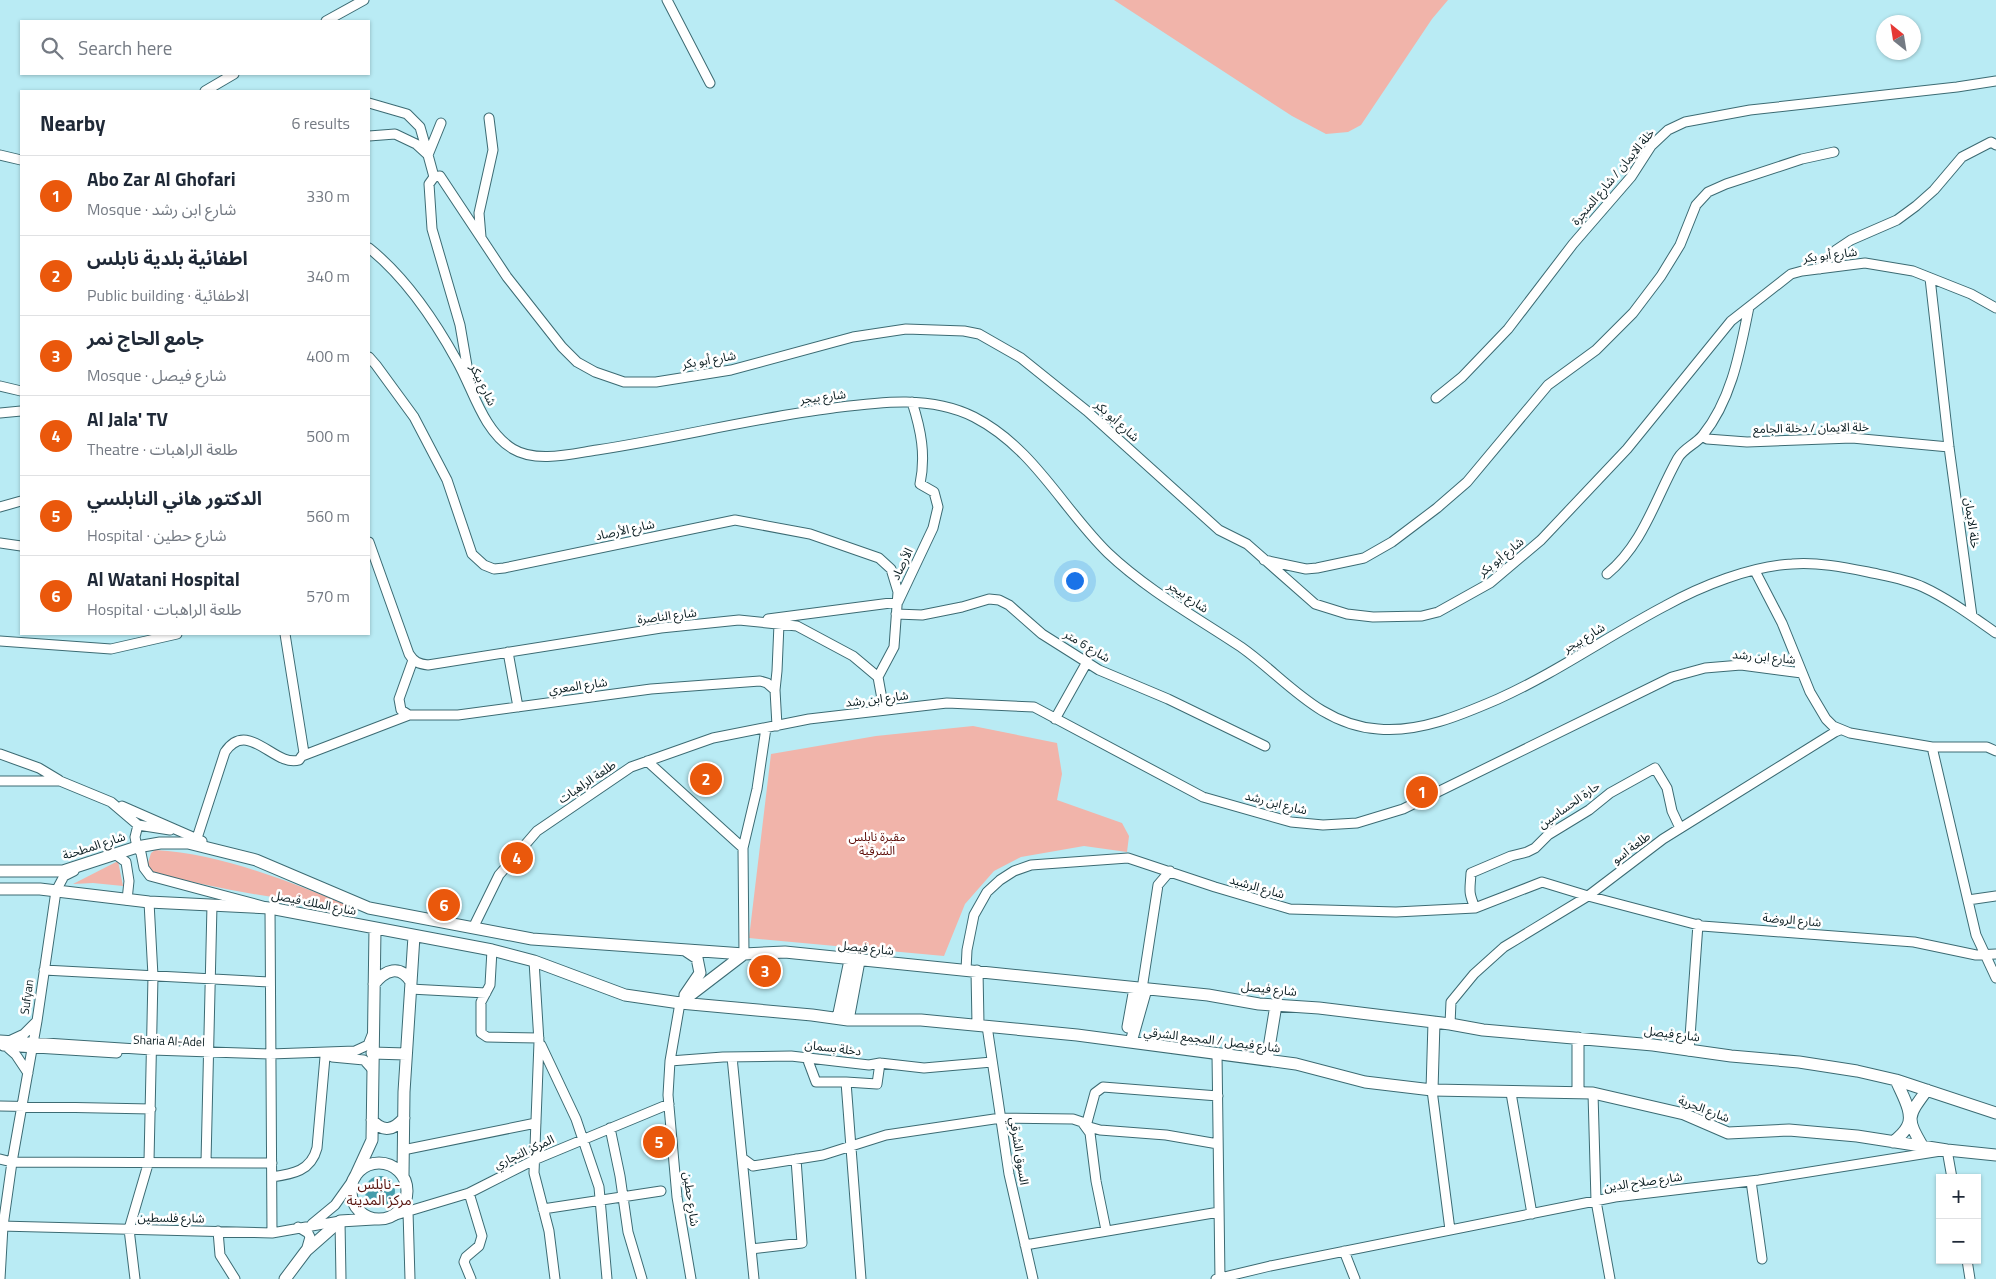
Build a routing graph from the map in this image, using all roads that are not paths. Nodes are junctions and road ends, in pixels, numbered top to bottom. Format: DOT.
graph roads {
  1 [pos="364,0"];
  2 [pos="667,0"];
  3 [pos="328,20"];
  4 [pos="232,75"];
  5 [pos="1996,81"];
  6 [pos="710,82"];
  7 [pos="207,90"];
  8 [pos="370,103"];
  9 [pos="489,118"];
  10 [pos="441,123"];
  11 [pos="370,136"];
  12 [pos="1996,145"];
  13 [pos="1834,152"];
  14 [pos="0,154"];
  15 [pos="428,155"];
  16 [pos="20,160"];
  17 [pos="434,177"];
  18 [pos="482,239"];
  19 [pos="370,249"];
  20 [pos="1820,269"];
  21 [pos="1930,278"];
  22 [pos="1749,306"];
  23 [pos="1996,308"];
  24 [pos="370,358"];
  25 [pos="0,386"];
  26 [pos="471,389"];
  27 [pos="20,391"];
  28 [pos="1436,398"];
  29 [pos="912,402"];
  30 [pos="20,410"];
  31 [pos="0,413"];
  32 [pos="1702,436"];
  33 [pos="614,447"];
  34 [pos="1949,447"];
  35 [pos="20,501"];
  36 [pos="0,507"];
  37 [pos="0,543"];
  38 [pos="370,545"];
  39 [pos="20,546"];
  40 [pos="1264,560"];
  41 [pos="1755,571"];
  42 [pos="1607,574"];
  43 [pos="898,602"];
  44 [pos="896,614"];
  45 [pos="1972,616"];
  46 [pos="752,621"];
  47 [pos="779,624"];
  48 [pos="1996,633"];
  49 [pos="173,635"];
  50 [pos="285,635"];
  51 [pos="0,642"];
  52 [pos="508,652"];
  53 [pos="414,660"];
  54 [pos="1087,662"];
  55 [pos="1802,673"];
  56 [pos="878,677"];
  57 [pos="775,690"];
  58 [pos="518,707"];
  59 [pos="884,710"];
  60 [pos="409,715"];
  61 [pos="1055,719"];
  62 [pos="777,726"];
  63 [pos="766,728"];
  64 [pos="1840,730"];
  65 [pos="1265,746"];
  66 [pos="1932,747"];
  67 [pos="1996,751"];
  68 [pos="0,754"];
  69 [pos="302,756"];
  70 [pos="647,761"];
  71 [pos="60,780"];
  72 [pos="0,781"];
  73 [pos="138,825"];
  74 [pos="1680,828"];
  75 [pos="185,832"];
  76 [pos="197,838"];
  77 [pos="137,847"];
  78 [pos="743,848"];
  79 [pos="223,852"];
  80 [pos="115,854"];
  81 [pos="88,863"];
  82 [pos="0,871"];
  83 [pos="1170,872"];
  84 [pos="0,889"];
  85 [pos="56,891"];
  86 [pos="1588,896"];
  87 [pos="1996,896"];
  88 [pos="127,900"];
  89 [pos="1968,900"];
  90 [pos="149,902"];
  91 [pos="212,905"];
  92 [pos="270,908"];
  93 [pos="1475,908"];
  94 [pos="1698,924"];
  95 [pos="473,928"];
  96 [pos="375,929"];
  97 [pos="414,936"];
  98 [pos="492,950"];
  99 [pos="684,950"];
  100 [pos="744,954"];
  101 [pos="1985,954"];
  102 [pos="1996,954"];
  103 [pos="854,960"];
  104 [pos="534,961"];
  105 [pos="44,970"];
  106 [pos="971,971"];
  107 [pos="154,976"];
  108 [pos="1996,978"];
  109 [pos="210,980"];
  110 [pos="270,982"];
  111 [pos="374,984"];
  112 [pos="411,986"];
  113 [pos="1141,989"];
  114 [pos="486,993"];
  115 [pos="680,1003"];
  116 [pos="1276,1005"];
  117 [pos="843,1019"];
  118 [pos="37,1021"];
  119 [pos="1434,1022"];
  120 [pos="1450,1024"];
  121 [pos="983,1025"];
  122 [pos="372,1032"];
  123 [pos="1578,1038"];
  124 [pos="539,1040"];
  125 [pos="1128,1042"];
  126 [pos="4,1043"];
  127 [pos="32,1045"];
  128 [pos="1689,1051"];
  129 [pos="152,1052"];
  130 [pos="372,1053"];
  131 [pos="209,1054"];
  132 [pos="406,1054"];
  133 [pos="1217,1054"];
  134 [pos="338,1055"];
  135 [pos="270,1056"];
  136 [pos="325,1057"];
  137 [pos="732,1057"];
  138 [pos="807,1058"];
  139 [pos="1267,1060"];
  140 [pos="670,1061"];
  141 [pos="992,1062"];
  142 [pos="880,1063"];
  143 [pos="372,1069"];
  144 [pos="28,1073"];
  145 [pos="1896,1080"];
  146 [pos="846,1082"];
  147 [pos="1432,1090"];
  148 [pos="1927,1090"];
  149 [pos="1578,1092"];
  150 [pos="1511,1093"];
  151 [pos="1593,1093"];
  152 [pos="1218,1096"];
  153 [pos="669,1104"];
  154 [pos="0,1106"];
  155 [pos="23,1107"];
  156 [pos="151,1109"];
  157 [pos="1996,1113"];
  158 [pos="404,1118"];
  159 [pos="1001,1118"];
  160 [pos="372,1120"];
  161 [pos="1910,1120"];
  162 [pos="536,1123"];
  163 [pos="1086,1126"];
  164 [pos="610,1128"];
  165 [pos="582,1140"];
  166 [pos="1893,1142"];
  167 [pos="1218,1144"];
  168 [pos="851,1147"];
  169 [pos="1923,1147"];
  170 [pos="403,1150"];
  171 [pos="1947,1150"];
  172 [pos="1996,1155"];
  173 [pos="742,1158"];
  174 [pos="0,1159"];
  175 [pos="796,1159"];
  176 [pos="534,1160"];
  177 [pos="12,1162"];
  178 [pos="149,1162"];
  179 [pos="206,1162"];
  180 [pos="272,1163"];
  181 [pos="1951,1174"];
  182 [pos="403,1175"];
  183 [pos="272,1177"];
  184 [pos="355,1178"];
  185 [pos="1751,1181"];
  186 [pos="661,1191"];
  187 [pos="469,1193"];
  188 [pos="623,1197"];
  189 [pos="600,1201"];
  190 [pos="1596,1201"];
  191 [pos="543,1210"];
  192 [pos="408,1211"];
  193 [pos="1219,1212"];
  194 [pos="1532,1214"];
  195 [pos="384,1218"];
  196 [pos="340,1221"];
  197 [pos="312,1224"];
  198 [pos="2,1226"];
  199 [pos="298,1227"];
  200 [pos="129,1229"];
  201 [pos="1106,1230"];
  202 [pos="1450,1230"];
  203 [pos="218,1231"];
  204 [pos="272,1232"];
  205 [pos="1025,1245"];
  206 [pos="751,1249"];
  207 [pos="306,1251"];
  208 [pos="1344,1251"];
  209 [pos="1762,1259"];
  210 [pos="1968,1264"];
  211 [pos="0,1278"];
  212 [pos="135,1279"];
  213 [pos="235,1279"];
  214 [pos="285,1279"];
  215 [pos="342,1279"];
  216 [pos="410,1279"];
  217 [pos="471,1279"];
  218 [pos="555,1279"];
  219 [pos="607,1279"];
  220 [pos="642,1279"];
  221 [pos="691,1279"];
  222 [pos="754,1279"];
  223 [pos="861,1279"];
  224 [pos="1033,1279"];
  225 [pos="1219,1279"];
  226 [pos="1355,1279"];
  227 [pos="1610,1279"];
  228 [pos="1970,1279"];
  1 -- 3 [label="street"];
  2 -- 6 [label="street"];
  4 -- 7 [label="street"];
  5 -- 28 [label="street, خلة الايمان / شارع المنجرة"];
  8 -- 15 [label="street"];
  9 -- 18 [label="street"];
  10 -- 15 [label="street"];
  11 -- 15 [label="street"];
  12 -- 20 [label="street"];
  13 -- 40 [label="street"];
  14 -- 16 [label="street"];
  15 -- 17 [label="street"];
  17 -- 18 [label="street, شارع أبو بكر"];
  17 -- 26 [label="street"];
  18 -- 40 [label="street, شارع أبو بكر"];
  19 -- 26 [label="street, شارع بيكر"];
  20 -- 21 [label="street, شارع أبو بكر"];
  20 -- 22 [label="street, شارع أبو بكر"];
  21 -- 23 [label="street"];
  21 -- 34 [label="street, خلة الايمان"];
  22 -- 32 [label="street"];
  22 -- 40 [label="street, شارع أبو بكر"];
  24 -- 43 [label="street, شارع الأرصاد"];
  25 -- 27 [label="street"];
  26 -- 33 [label="street, شارع بيكر"];
  29 -- 33 [label="street, شارع بيجر"];
  29 -- 41 [label="street, شارع بيجر"];
  29 -- 43 [label="street, الأرصاد"];
  30 -- 31 [label="street"];
  32 -- 34 [label="street, خلة الايمان / دخلة الجامع"];
  32 -- 42 [label="street"];
  34 -- 45 [label="street, خلة الايمان"];
  35 -- 36 [label="street"];
  37 -- 39 [label="street"];
  38 -- 53 [label="street"];
  41 -- 45 [label="street"];
  41 -- 55 [label="street"];
  43 -- 44 [label="street, شارع الأرصاد"];
  43 -- 46 [label="street"];
  44 -- 54 [label="street, شارع 6 متر"];
  44 -- 56 [label="street, شارع الأرصاد"];
  45 -- 48 [label="street"];
  46 -- 47 [label="street, شارع الناصرة"];
  46 -- 52 [label="street, شارع الناصرة"];
  47 -- 56 [label="street, شارع الناصرة"];
  47 -- 57 [label="street"];
  49 -- 51 [label="street"];
  50 -- 69 [label="street"];
  52 -- 53 [label="street, شارع الناصرة"];
  52 -- 58 [label="street"];
  53 -- 60 [label="street"];
  54 -- 61 [label="street"];
  54 -- 65 [label="street, شارع 6 متر"];
  55 -- 61 [label="street, شارع ابن رشد"];
  55 -- 64 [label="street"];
  56 -- 59 [label="street"];
  57 -- 58 [label="street, شارع المعري"];
  57 -- 62 [label="street"];
  58 -- 60 [label="street, شارع المعري"];
  59 -- 61 [label="street, شارع ابن رشد"];
  59 -- 62 [label="street, شارع ابن رشد"];
  60 -- 69 [label="street"];
  62 -- 63 [label="street, شارع ابن رشد"];
  63 -- 70 [label="street, طلعة الراهبات"];
  63 -- 78 [label="street"];
  64 -- 66 [label="street"];
  64 -- 74 [label="street, طلعة اسو"];
  66 -- 67 [label="street"];
  66 -- 89 [label="street"];
  68 -- 71 [label="street"];
  69 -- 76 [label="street"];
  70 -- 78 [label="street"];
  70 -- 95 [label="street, طلعة الراهبات"];
  71 -- 72 [label="street"];
  71 -- 73 [label="street"];
  71 -- 75 [label="street"];
  73 -- 75 [label="street"];
  73 -- 77 [label="street"];
  74 -- 86 [label="street, طلعة اسو"];
  74 -- 93 [label="street, حارة الحساسين"];
  75 -- 76 [label="street"];
  76 -- 79 [label="street"];
  77 -- 79 [label="main road"];
  77 -- 80 [label="main road, شارع المطحنة"];
  77 -- 92 [label="street"];
  78 -- 100 [label="street"];
  79 -- 95 [label="main road"];
  80 -- 81 [label="main road, شارع المطحنة"];
  80 -- 88 [label="street"];
  81 -- 82 [label="main road, شارع المطحنة"];
  81 -- 85 [label="street"];
  83 -- 93 [label="street, شارع الرشيد"];
  83 -- 106 [label="street, شارع الرشيد"];
  83 -- 113 [label="street"];
  84 -- 85 [label="main road"];
  85 -- 88 [label="main road, شارع الملك فيصل"];
  85 -- 105 [label="street, Sufyan"];
  86 -- 93 [label="street, شارع الرشيد"];
  86 -- 94 [label="street, شارع الروضة"];
  86 -- 120 [label="street, طلعة اسو"];
  87 -- 89 [label="street"];
  88 -- 90 [label="main road, شارع الملك فيصل"];
  89 -- 101 [label="street"];
  90 -- 91 [label="main road, شارع الملك فيصل"];
  90 -- 107 [label="street"];
  91 -- 92 [label="main road, شارع الملك فيصل"];
  91 -- 109 [label="street"];
  92 -- 96 [label="main road, شارع الملك فيصل"];
  92 -- 110 [label="street"];
  94 -- 101 [label="street, شارع الروضة"];
  94 -- 128 [label="street"];
  95 -- 99 [label="main road, شارع فيصل"];
  96 -- 97 [label="main road, شارع الملك فيصل"];
  96 -- 111 [label="main road"];
  97 -- 98 [label="main road, شارع الملك فيصل"];
  97 -- 112 [label="main road"];
  98 -- 104 [label="main road, شارع الملك فيصل"];
  98 -- 114 [label="street"];
  99 -- 100 [label="main road, شارع فيصل"];
  99 -- 115 [label="main road"];
  100 -- 103 [label="main road, شارع فيصل"];
  100 -- 115 [label="main road"];
  101 -- 102 [label="street, شارع الروضة"];
  101 -- 108 [label="street"];
  103 -- 106 [label="main road, شارع فيصل"];
  103 -- 117 [label="main road"];
  104 -- 115 [label="main road, شارع الملك فيصل"];
  104 -- 124 [label="street"];
  105 -- 107 [label="street"];
  105 -- 118 [label="street, Sufyan"];
  106 -- 113 [label="main road, شارع فيصل"];
  106 -- 121 [label="main road"];
  107 -- 109 [label="street"];
  107 -- 129 [label="street"];
  109 -- 110 [label="street"];
  109 -- 131 [label="street"];
  110 -- 135 [label="street"];
  111 -- 112 [label="main road"];
  111 -- 122 [label="main road"];
  112 -- 114 [label="street"];
  112 -- 132 [label="main road"];
  113 -- 116 [label="main road, شارع فيصل"];
  113 -- 125 [label="main road"];
  114 -- 124 [label="street"];
  115 -- 117 [label="main road, شارع فيصل / المجمع الشرقي"];
  115 -- 140 [label="street, شارع حطين"];
  116 -- 119 [label="main road, شارع فيصل"];
  116 -- 139 [label="main road"];
  117 -- 121 [label="main road, شارع فيصل / المجمع الشرقي"];
  118 -- 126 [label="street"];
  118 -- 127 [label="street, Sufyan"];
  119 -- 120 [label="main road, شارع فيصل"];
  119 -- 147 [label="main road"];
  120 -- 123 [label="main road, شارع فيصل"];
  121 -- 125 [label="main road, شارع فيصل / المجمع الشرقي"];
  121 -- 141 [label="street, السوق الشرقي"];
  122 -- 130 [label="main road"];
  122 -- 134 [label="street"];
  123 -- 128 [label="main road, شارع فيصل"];
  123 -- 149 [label="main road"];
  124 -- 162 [label="street"];
  124 -- 165 [label="street"];
  125 -- 133 [label="main road, شارع فيصل / المجمع الشرقي"];
  126 -- 127 [label="street, Sharia Al-Adel"];
  126 -- 144 [label="street"];
  127 -- 129 [label="street, Sharia Al-Adel"];
  127 -- 144 [label="street, Sufyan"];
  128 -- 145 [label="main road, شارع فيصل"];
  129 -- 131 [label="street, Sharia Al-Adel"];
  129 -- 156 [label="street"];
  130 -- 132 [label="main road"];
  130 -- 143 [label="main road"];
  131 -- 135 [label="street, Sharia Al-Adel"];
  131 -- 179 [label="street"];
  132 -- 158 [label="main road"];
  133 -- 139 [label="main road, شارع فيصل / المجمع الشرقي"];
  133 -- 152 [label="street"];
  134 -- 135 [label="street, Sharia Al-Adel"];
  134 -- 136 [label="street, Sharia Al-Adel"];
  134 -- 143 [label="street"];
  135 -- 136 [label="street, Sharia Al-Adel"];
  135 -- 180 [label="street"];
  136 -- 183 [label="street"];
  137 -- 138 [label="street, دخلة بسمان"];
  137 -- 140 [label="street, دخلة بسمان"];
  137 -- 173 [label="street"];
  138 -- 142 [label="street, دخلة بسمان"];
  138 -- 146 [label="street"];
  139 -- 147 [label="main road, شارع فيصل / المجمع الشرقي"];
  140 -- 153 [label="street, شارع حطين"];
  141 -- 142 [label="street, دخلة بسمان"];
  141 -- 159 [label="street, السوق الشرقي"];
  142 -- 146 [label="street"];
  143 -- 160 [label="main road"];
  144 -- 155 [label="street, Sufyan"];
  145 -- 148 [label="main road, شارع فيصل"];
  145 -- 161 [label="main road"];
  146 -- 168 [label="street"];
  147 -- 150 [label="main road, شارع الحرية"];
  147 -- 202 [label="street"];
  148 -- 157 [label="main road, شارع فيصل"];
  148 -- 161 [label="main road"];
  149 -- 150 [label="main road, شارع الحرية"];
  149 -- 151 [label="main road, شارع الحرية"];
  150 -- 194 [label="street"];
  151 -- 166 [label="main road, شارع الحرية"];
  151 -- 190 [label="street"];
  152 -- 163 [label="street"];
  152 -- 167 [label="street"];
  153 -- 164 [label="street, المركز التجاري"];
  153 -- 221 [label="street, شارع حطين"];
  154 -- 155 [label="street"];
  155 -- 156 [label="street"];
  155 -- 177 [label="street, Sufyan"];
  156 -- 178 [label="street"];
  158 -- 160 [label="main road"];
  158 -- 170 [label="main road"];
  159 -- 163 [label="street"];
  159 -- 168 [label="street"];
  159 -- 205 [label="street, السوق الشرقي"];
  160 -- 184 [label="main road"];
  161 -- 166 [label="main road"];
  161 -- 169 [label="main road"];
  162 -- 170 [label="street"];
  162 -- 176 [label="street"];
  163 -- 167 [label="street"];
  163 -- 201 [label="street"];
  164 -- 165 [label="street, المركز التجاري"];
  164 -- 188 [label="street"];
  165 -- 176 [label="street, المركز التجاري"];
  165 -- 189 [label="street"];
  166 -- 169 [label="main road, شارع الحرية"];
  167 -- 193 [label="street"];
  168 -- 175 [label="street"];
  168 -- 223 [label="street"];
  169 -- 171 [label="main road, شارع الحرية"];
  170 -- 182 [label="main road"];
  171 -- 172 [label="main road, شارع الحرية"];
  171 -- 181 [label="street"];
  171 -- 185 [label="street, شارع صلاح الدين"];
  173 -- 175 [label="street"];
  173 -- 206 [label="street"];
  174 -- 177 [label="street"];
  175 -- 206 [label="street"];
  176 -- 187 [label="street, المركز التجاري"];
  176 -- 191 [label="street"];
  177 -- 178 [label="street"];
  177 -- 198 [label="street, Sufyan"];
  178 -- 179 [label="street"];
  178 -- 200 [label="street"];
  179 -- 180 [label="street"];
  180 -- 183 [label="street"];
  182 -- 184 [label="main road"];
  182 -- 195 [label="main road"];
  183 -- 204 [label="street"];
  184 -- 195 [label="main road"];
  184 -- 197 [label="street"];
  185 -- 190 [label="street, شارع صلاح الدين"];
  185 -- 209 [label="street"];
  186 -- 188 [label="street"];
  187 -- 192 [label="street, المركز التجاري"];
  187 -- 217 [label="street"];
  188 -- 189 [label="street"];
  188 -- 220 [label="street"];
  189 -- 191 [label="street"];
  189 -- 219 [label="street"];
  190 -- 194 [label="street, شارع صلاح الدين"];
  190 -- 227 [label="street"];
  191 -- 218 [label="street"];
  192 -- 195 [label="street, المركز التجاري"];
  192 -- 216 [label="street"];
  193 -- 201 [label="street"];
  193 -- 225 [label="street"];
  194 -- 202 [label="street, شارع صلاح الدين"];
  195 -- 196 [label="main road"];
  196 -- 197 [label="street, شارع فلسطين"];
  196 -- 207 [label="main road"];
  196 -- 215 [label="street"];
  197 -- 199 [label="street, شارع فلسطين"];
  198 -- 200 [label="street, شارع فلسطين"];
  198 -- 211 [label="street, Sufyan"];
  199 -- 204 [label="street, شارع فلسطين"];
  199 -- 207 [label="street"];
  200 -- 203 [label="street, شارع فلسطين"];
  200 -- 212 [label="street"];
  201 -- 205 [label="street"];
  202 -- 208 [label="street, شارع صلاح الدين"];
  203 -- 204 [label="street, شارع فلسطين"];
  203 -- 213 [label="street"];
  205 -- 224 [label="street, السوق الشرقي"];
  206 -- 222 [label="street"];
  207 -- 214 [label="main road"];
  208 -- 225 [label="street, شارع صلاح الدين"];
  208 -- 226 [label="street"];
  210 -- 228 [label="street"];
}
